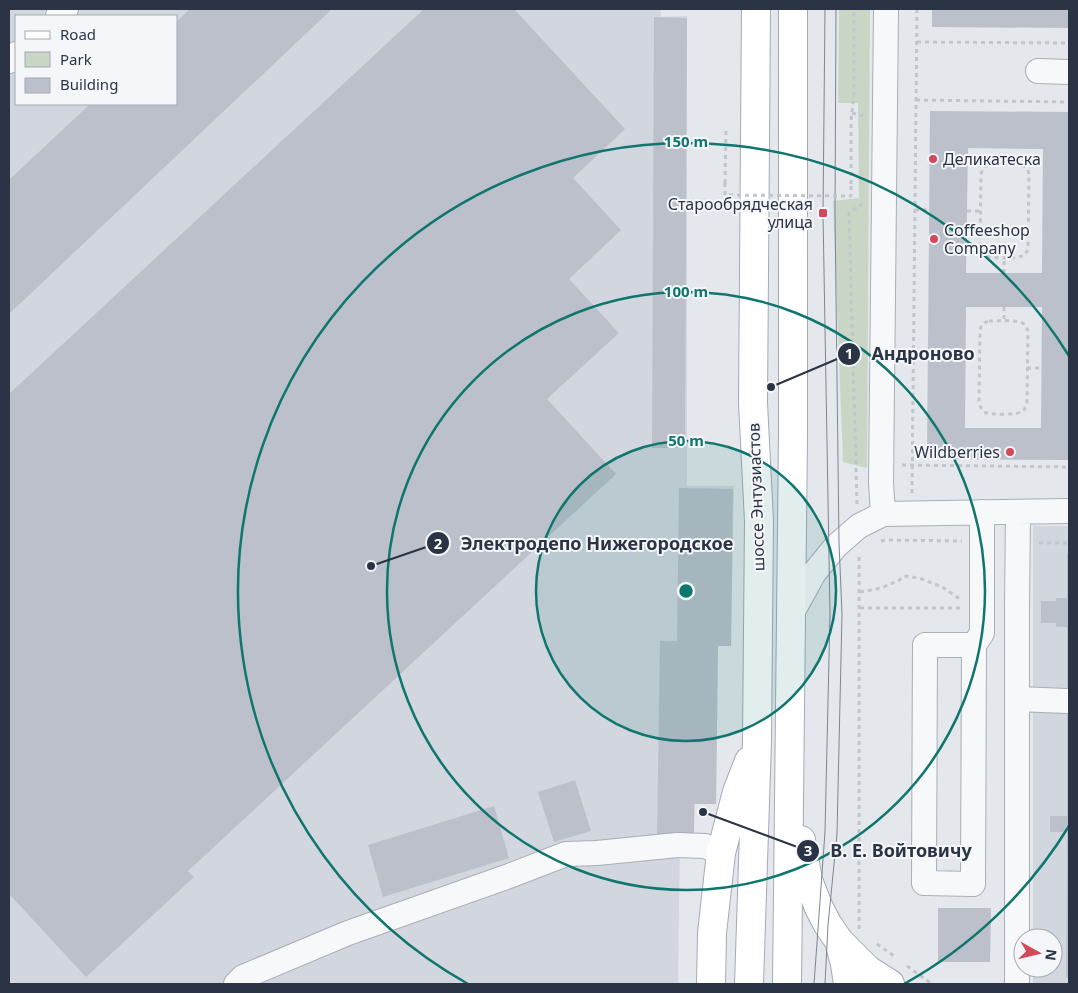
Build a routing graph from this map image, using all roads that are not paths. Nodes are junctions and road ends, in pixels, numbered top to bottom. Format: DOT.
graph roads {
  1 [pos="756,9"];
  2 [pos="793,9"];
  3 [pos="886,9"];
  4 [pos="1038,72"];
  5 [pos="1069,72"];
  6 [pos="1069,511"];
  7 [pos="982,512"];
  8 [pos="1018,512"];
  9 [pos="883,514"];
  10 [pos="980,611"];
  11 [pos="792,613"];
  12 [pos="1017,615"];
  13 [pos="974,645"];
  14 [pos="1017,699"];
  15 [pos="1067,701"];
  16 [pos="757,741"];
  17 [pos="790,773"];
  18 [pos="721,853"];
  19 [pos="849,935"];
  20 [pos="896,974"];
  21 [pos="236,984"];
  22 [pos="711,984"];
  23 [pos="749,984"];
  24 [pos="787,984"];
  25 [pos="848,984"];
  26 [pos="1017,984"];
  1 -- 16 [label="main road, шоссе Энтузиастов"];
  2 -- 11 [label="main road, шоссе Энтузиастов"];
  3 -- 9 [label="street"];
  4 -- 5 [label="street"];
  6 -- 8 [label="street"];
  7 -- 8 [label="street"];
  7 -- 9 [label="street"];
  7 -- 10 [label="street"];
  8 -- 12 [label="street"];
  9 -- 11 [label="street"];
  10 -- 12 [label="street"];
  10 -- 13 [label="street"];
  11 -- 17 [label="main road, шоссе Энтузиастов"];
  12 -- 14 [label="street"];
  13 -- 13 [label="street"];
  14 -- 15 [label="street"];
  14 -- 26 [label="street"];
  16 -- 18 [label="main road"];
  16 -- 23 [label="main road, шоссе Энтузиастов"];
  17 -- 19 [label="main road"];
  17 -- 24 [label="main road, шоссе Энтузиастов"];
  18 -- 21 [label="street"];
  18 -- 22 [label="main road"];
  19 -- 20 [label="main road"];
  19 -- 25 [label="main road"];
}
